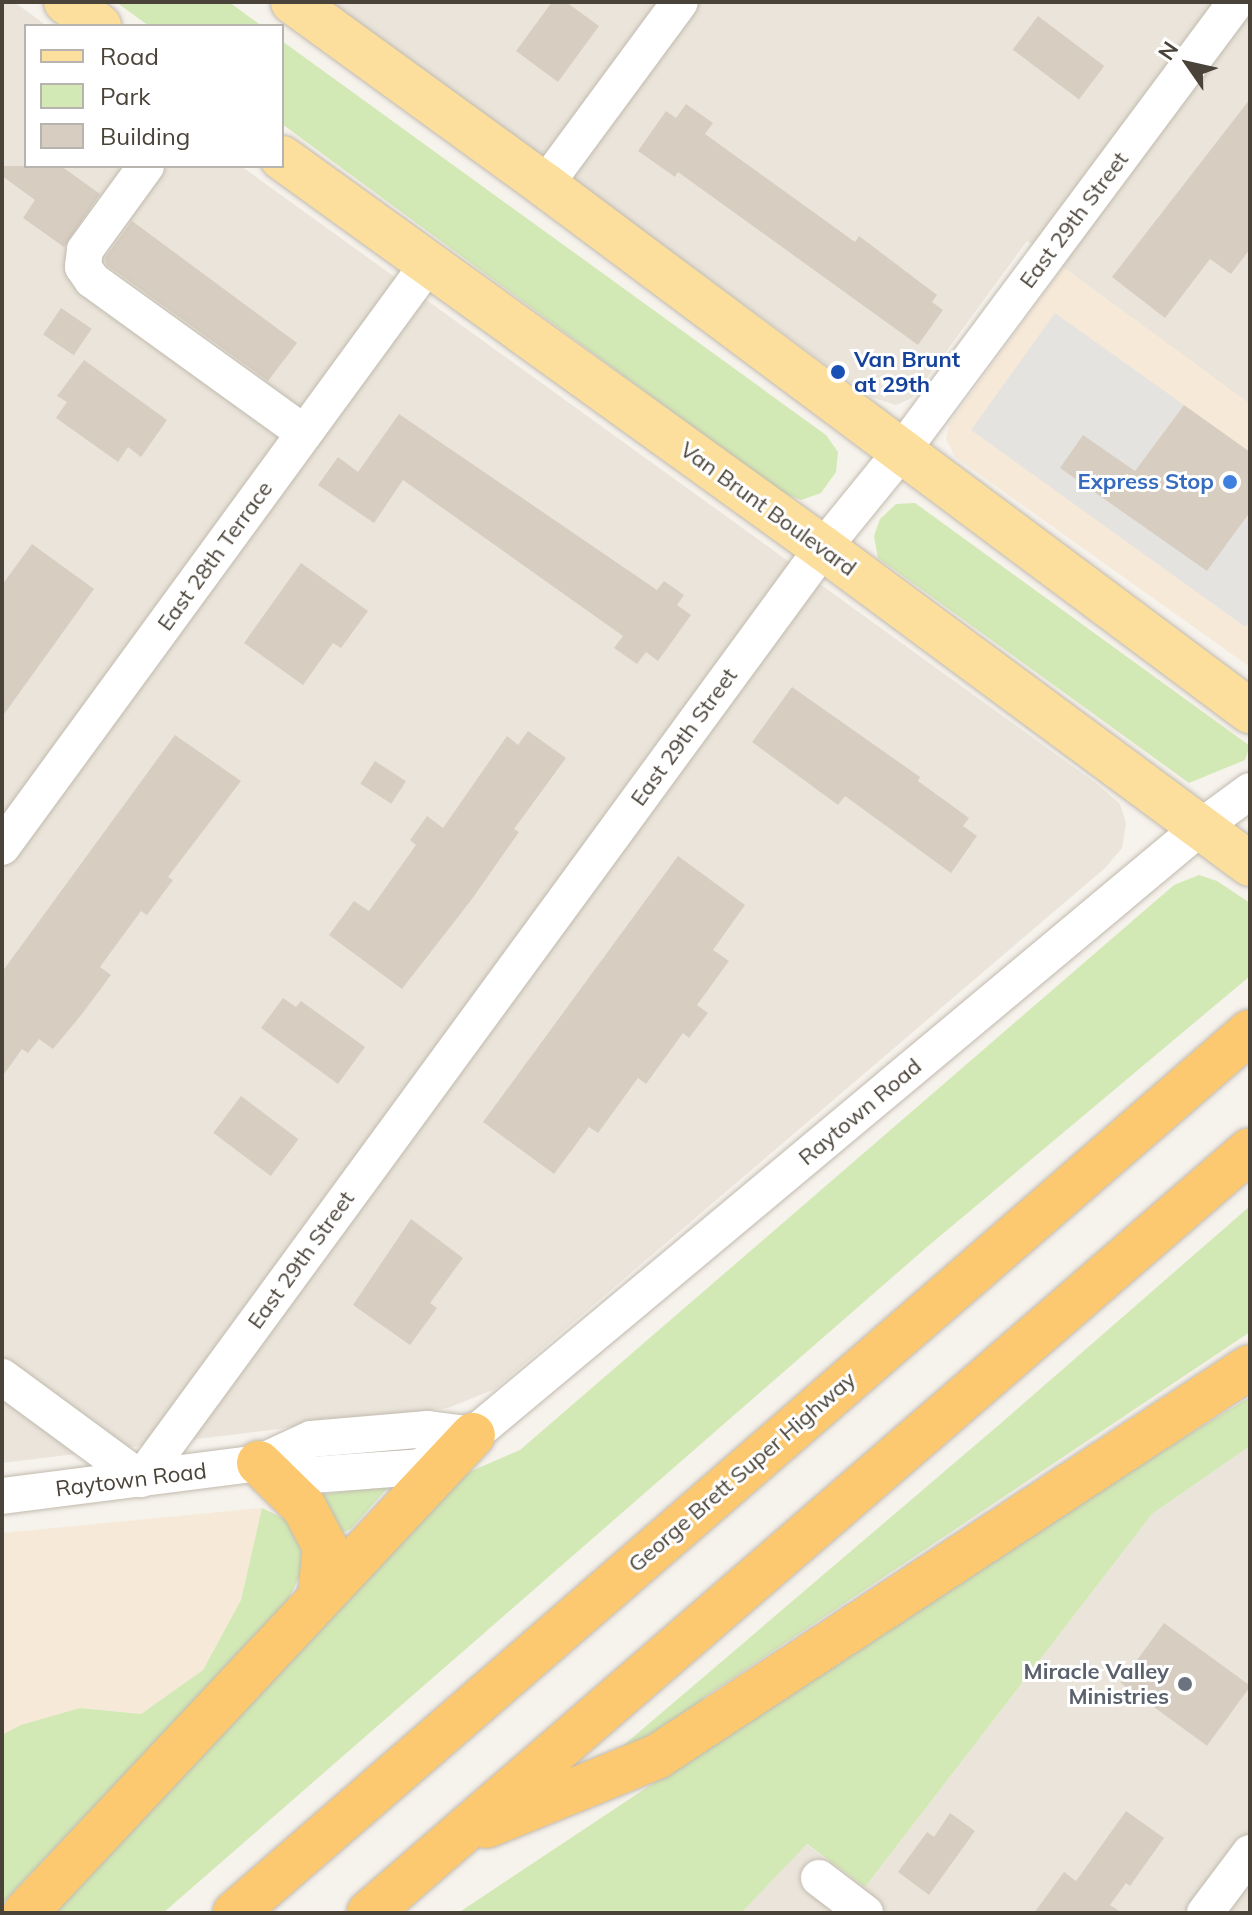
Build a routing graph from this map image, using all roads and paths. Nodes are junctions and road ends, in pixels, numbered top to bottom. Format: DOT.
graph roads {
  1 [pos="66,2"];
  2 [pos="293,2"];
  3 [pos="680,2"];
  4 [pos="1236,2"];
  5 [pos="96,24"];
  6 [pos="284,159"];
  7 [pos="145,168"];
  8 [pos="545,185"];
  9 [pos="428,264"];
  10 [pos="304,433"];
  11 [pos="901,452"];
  12 [pos="823,548"];
  13 [pos="1250,711"];
  14 [pos="1250,791"];
  15 [pos="1201,827"];
  16 [pos="2,847"];
  17 [pos="1250,864"];
  18 [pos="1250,1032"];
  19 [pos="1250,1150"];
  20 [pos="1250,1367"];
  21 [pos="2,1377"];
  22 [pos="473,1435"];
  23 [pos="259,1463"];
  24 [pos="141,1479"];
  25 [pos="2,1496"];
  26 [pos="320,1596"];
  27 [pos="454,1839"];
  28 [pos="1250,1853"];
  29 [pos="819,1878"];
  30 [pos="25,1913"];
  31 [pos="235,1913"];
  32 [pos="369,1913"];
  33 [pos="865,1913"];
  34 [pos="1205,1913"];
  1 -- 5 [label="main road"];
  2 -- 8 [label="main road"];
  3 -- 8 [label="street"];
  4 -- 11 [label="street, East 29th Street"];
  6 -- 9 [label="main road, Van Brunt Boulevard"];
  7 -- 10 [label="street"];
  8 -- 11 [label="main road"];
  9 -- 10 [label="street, East 28th Terrace"];
  9 -- 12 [label="main road, Van Brunt Boulevard"];
  10 -- 16 [label="street, East 28th Terrace"];
  11 -- 12 [label="street, East 29th Street"];
  11 -- 13 [label="main road"];
  12 -- 15 [label="main road, Van Brunt Boulevard"];
  12 -- 24 [label="street, East 29th Street"];
  14 -- 15 [label="street, Raytown Road"];
  15 -- 17 [label="main road, Van Brunt Boulevard"];
  15 -- 22 [label="street, Raytown Road"];
  18 -- 31 [label="highway, George Brett Super Highway"];
  19 -- 27 [label="highway"];
  20 -- 27 [label="highway"];
  21 -- 24 [label="street"];
  22 -- 23 [label="street, Raytown Road"];
  22 -- 26 [label="highway"];
  23 -- 24 [label="street, Raytown Road"];
  23 -- 26 [label="highway"];
  24 -- 25 [label="street, Raytown Road"];
  26 -- 30 [label="highway"];
  27 -- 32 [label="highway"];
  28 -- 34 [label="street"];
  29 -- 33 [label="street"];
}
